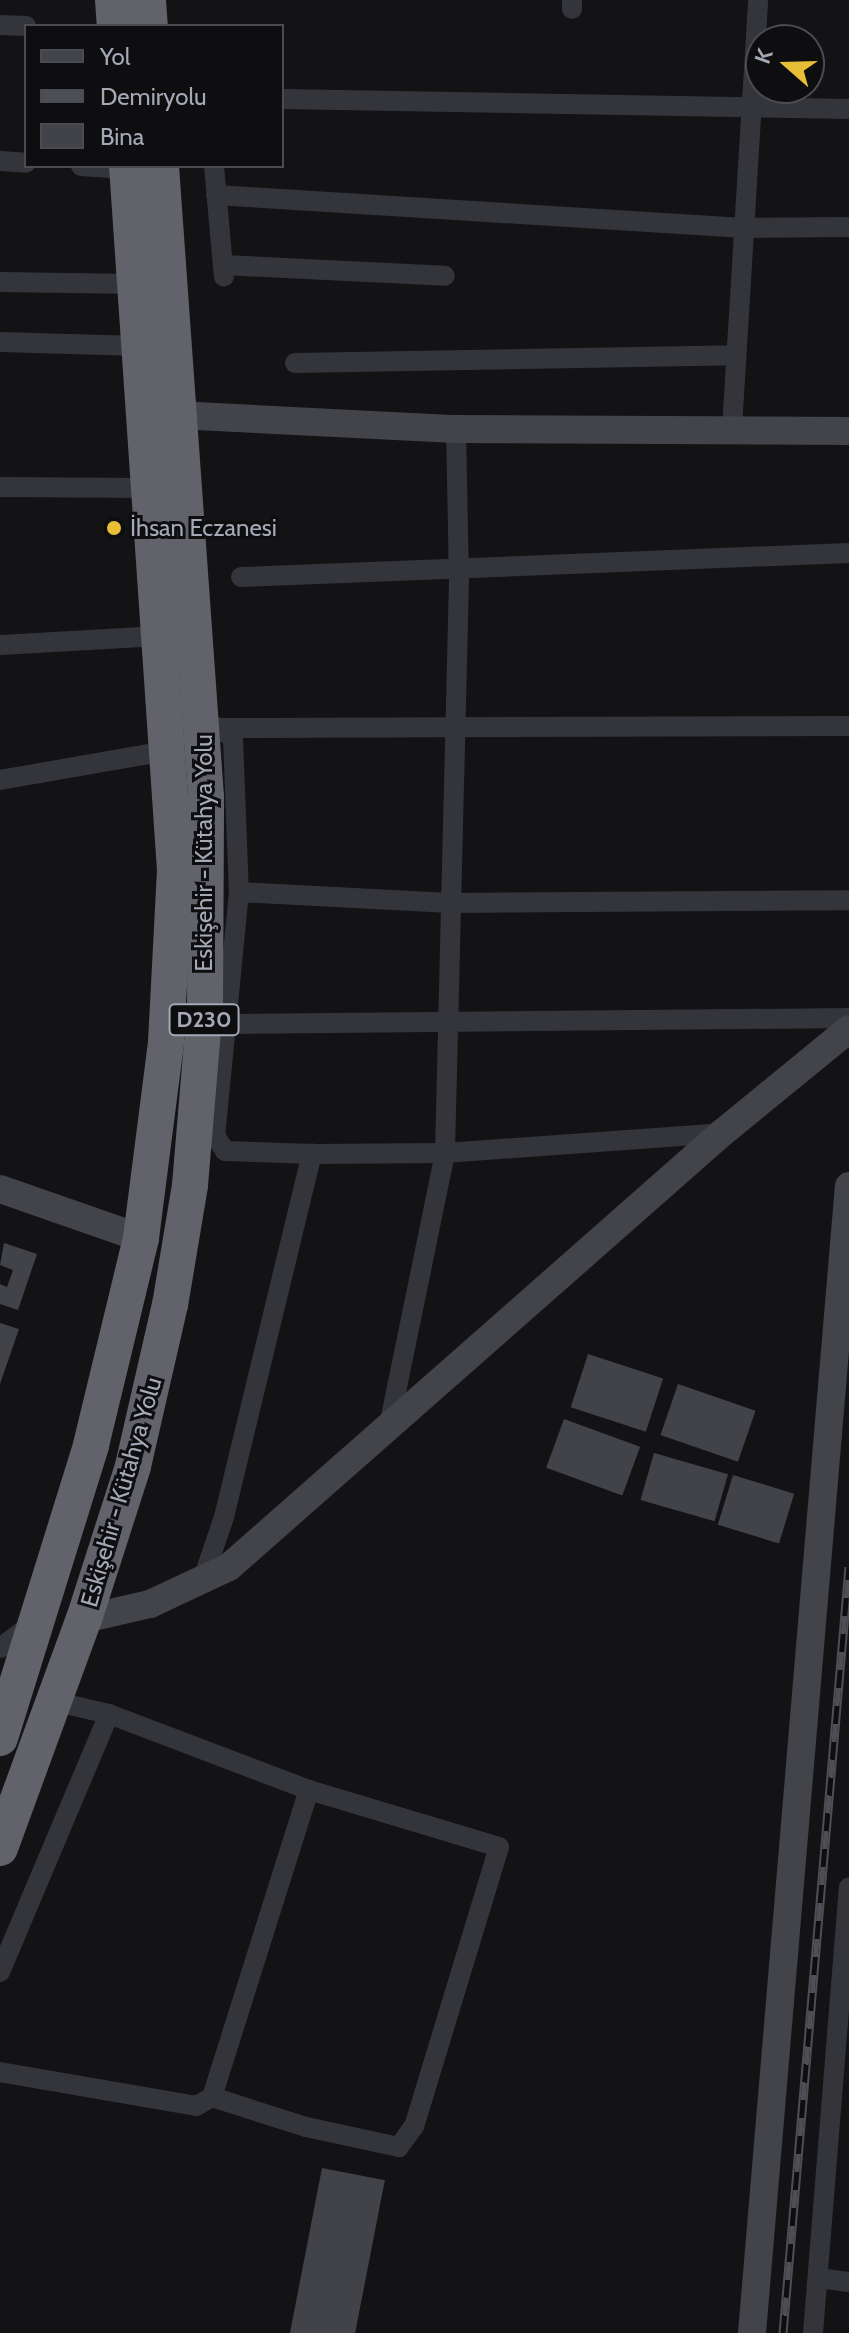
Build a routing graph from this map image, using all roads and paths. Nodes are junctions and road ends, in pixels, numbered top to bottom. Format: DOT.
graph roads {
  1 [pos="113,0"];
  2 [pos="148,0"];
  3 [pos="758,0"];
  4 [pos="115,24"];
  5 [pos="150,24"];
  6 [pos="0,25"];
  7 [pos="24,26"];
  8 [pos="284,99"];
  9 [pos="751,108"];
  10 [pos="849,109"];
  11 [pos="0,161"];
  12 [pos="24,163"];
  13 [pos="138,168"];
  14 [pos="138,168"];
  15 [pos="214,168"];
  16 [pos="216,195"];
  17 [pos="849,227"];
  18 [pos="744,228"];
  19 [pos="445,276"];
  20 [pos="0,282"];
  21 [pos="136,284"];
  22 [pos="0,342"];
  23 [pos="140,346"];
  24 [pos="736,355"];
  25 [pos="295,363"];
  26 [pos="161,419"];
  27 [pos="732,428"];
  28 [pos="456,429"];
  29 [pos="849,431"];
  30 [pos="0,487"];
  31 [pos="147,488"];
  32 [pos="849,553"];
  33 [pos="459,570"];
  34 [pos="241,577"];
  35 [pos="160,636"];
  36 [pos="0,645"];
  37 [pos="213,726"];
  38 [pos="849,726"];
  39 [pos="455,730"];
  40 [pos="166,751"];
  41 [pos="0,780"];
  42 [pos="239,892"];
  43 [pos="849,900"];
  44 [pos="450,903"];
  45 [pos="849,1018"];
  46 [pos="229,1024"];
  47 [pos="447,1024"];
  48 [pos="849,1029"];
  49 [pos="722,1133"];
  50 [pos="445,1153"];
  51 [pos="312,1154"];
  52 [pos="849,1186"];
  53 [pos="0,1189"];
  54 [pos="141,1238"];
  55 [pos="389,1426"];
  56 [pos="203,1579"];
  57 [pos="84,1619"];
  58 [pos="38,1620"];
  59 [pos="0,1648"];
  60 [pos="53,1701"];
  61 [pos="109,1714"];
  62 [pos="0,1738"];
  63 [pos="309,1790"];
  64 [pos="0,1848"];
  65 [pos="849,1887"];
  66 [pos="0,1972"];
  67 [pos="844,1987"];
  68 [pos="0,2072"];
  69 [pos="212,2097"];
  70 [pos="819,2278"];
  71 [pos="849,2282"];
  72 [pos="752,2333"];
  73 [pos="813,2333"];
  1 -- 4 [label="highway"];
  2 -- 5 [label="highway"];
  3 -- 9 [label="street"];
  6 -- 7 [label="street"];
  8 -- 9 [label="street"];
  9 -- 10 [label="street"];
  9 -- 18 [label="street"];
  11 -- 12 [label="street"];
  13 -- 21 [label="highway, Eskişehir - Kütahya Yolu / D230"];
  14 -- 26 [label="highway, Eskişehir - Kütahya Yolu / D230"];
  15 -- 16 [label="street"];
  16 -- 18 [label="street"];
  16 -- 19 [label="street"];
  17 -- 18 [label="street"];
  18 -- 24 [label="street"];
  20 -- 21 [label="street"];
  21 -- 23 [label="highway, Eskişehir - Kütahya Yolu / D230"];
  22 -- 23 [label="street"];
  23 -- 26 [label="highway, Eskişehir - Kütahya Yolu / D230"];
  24 -- 25 [label="street"];
  24 -- 27 [label="street"];
  26 -- 28 [label="street"];
  26 -- 31 [label="highway, Eskişehir - Kütahya Yolu / D230"];
  26 -- 37 [label="highway, Eskişehir - Kütahya Yolu / D230"];
  27 -- 28 [label="street"];
  27 -- 29 [label="street"];
  28 -- 33 [label="street"];
  30 -- 31 [label="street"];
  31 -- 35 [label="highway, Eskişehir - Kütahya Yolu / D230"];
  32 -- 33 [label="street"];
  33 -- 34 [label="street"];
  33 -- 39 [label="street"];
  35 -- 36 [label="street"];
  35 -- 40 [label="highway, Eskişehir - Kütahya Yolu / D230"];
  37 -- 39 [label="street"];
  37 -- 42 [label="street"];
  37 -- 57 [label="highway, Eskişehir - Kütahya Yolu / D230"];
  38 -- 39 [label="street"];
  39 -- 44 [label="street"];
  40 -- 41 [label="street"];
  40 -- 54 [label="highway, Eskişehir - Kütahya Yolu / D230"];
  42 -- 44 [label="street"];
  42 -- 46 [label="street"];
  43 -- 44 [label="street"];
  44 -- 47 [label="street"];
  45 -- 47 [label="street"];
  46 -- 47 [label="street"];
  46 -- 51 [label="street"];
  47 -- 50 [label="street"];
  48 -- 49 [label="street"];
  49 -- 50 [label="street"];
  49 -- 55 [label="street"];
  50 -- 51 [label="street"];
  50 -- 55 [label="street"];
  51 -- 56 [label="street"];
  52 -- 72 [label="street"];
  53 -- 54 [label="street"];
  54 -- 58 [label="highway, Eskişehir - Kütahya Yolu / D230"];
  55 -- 56 [label="street"];
  56 -- 57 [label="street"];
  57 -- 60 [label="highway, Eskişehir - Kütahya Yolu / D230"];
  58 -- 59 [label="street"];
  58 -- 62 [label="highway, Eskişehir - Kütahya Yolu / D230"];
  60 -- 61 [label="street"];
  60 -- 64 [label="highway, Eskişehir - Kütahya Yolu / D230"];
  61 -- 63 [label="street"];
  61 -- 66 [label="street"];
  63 -- 69 [label="street"];
  63 -- 69 [label="street"];
  65 -- 67 [label="street"];
  67 -- 70 [label="street"];
  68 -- 69 [label="street"];
  70 -- 71 [label="street"];
  70 -- 73 [label="street"];
}
